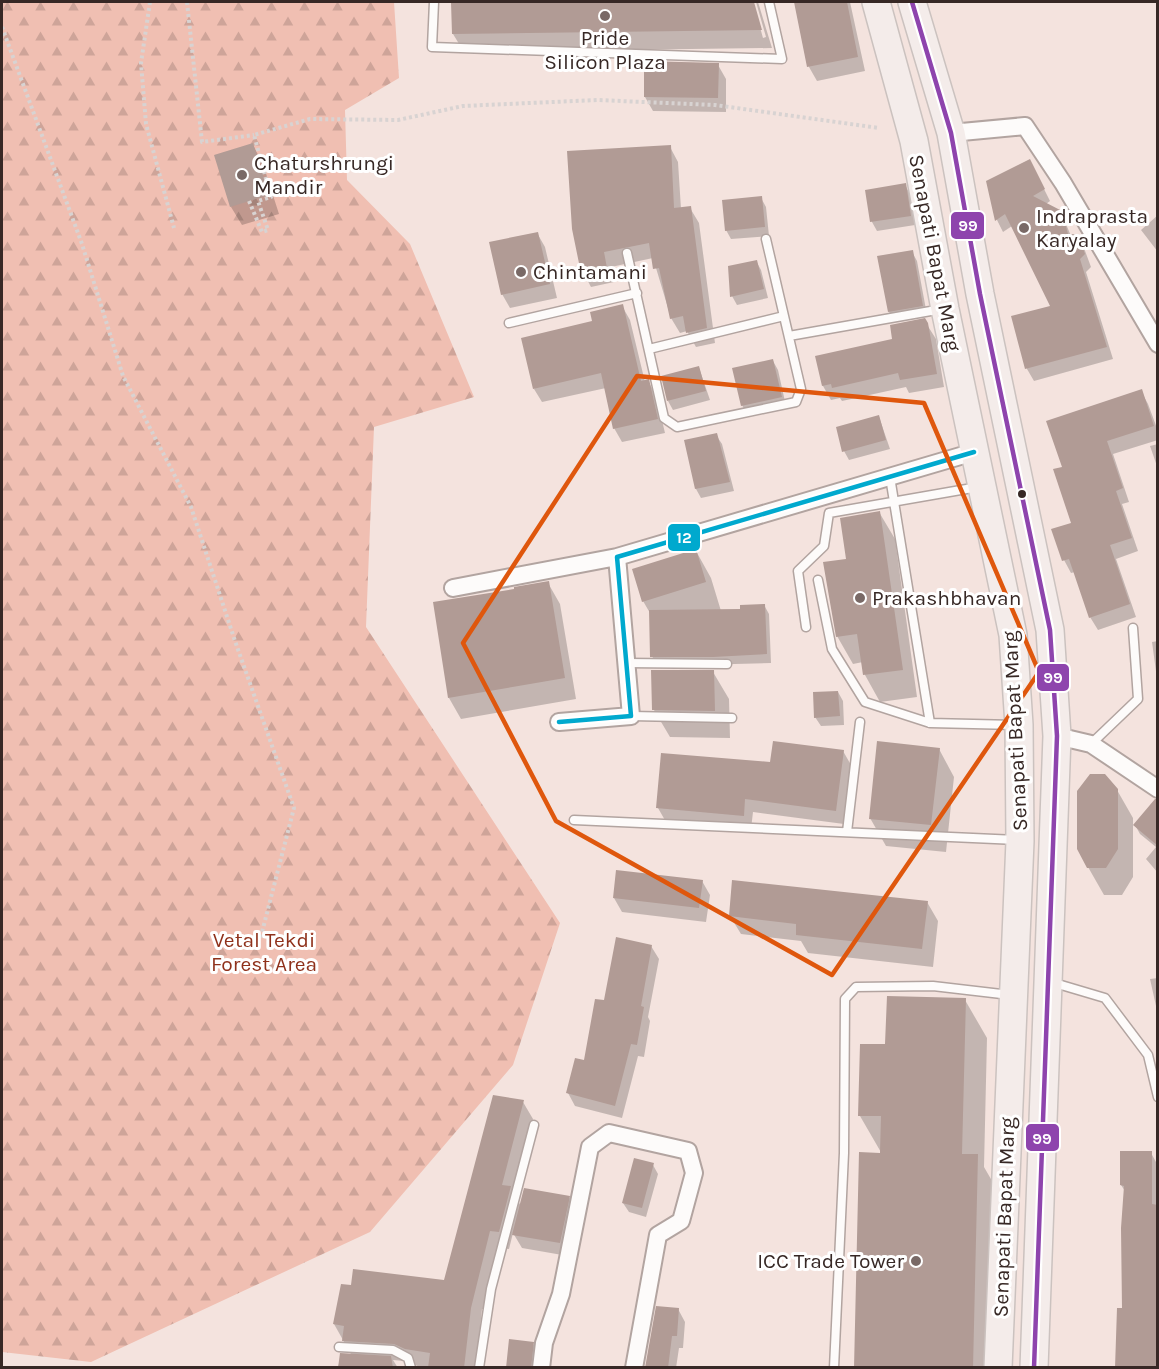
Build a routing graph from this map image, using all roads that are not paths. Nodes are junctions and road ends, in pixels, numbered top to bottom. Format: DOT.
graph roads {
  1 [pos="434,2"];
  2 [pos="769,2"];
  3 [pos="876,2"];
  4 [pos="912,2"];
  5 [pos="951,133"];
  6 [pos="766,239"];
  7 [pos="627,253"];
  8 [pos="637,293"];
  9 [pos="945,309"];
  10 [pos="784,316"];
  11 [pos="509,323"];
  12 [pos="789,336"];
  13 [pos="1158,344"];
  14 [pos="649,349"];
  15 [pos="974,452"];
  16 [pos="890,477"];
  17 [pos="982,486"];
  18 [pos="894,502"];
  19 [pos="617,556"];
  20 [pos="818,580"];
  21 [pos="453,588"];
  22 [pos="806,627"];
  23 [pos="1133,628"];
  24 [pos="626,663"];
  25 [pos="727,664"];
  26 [pos="631,716"];
  27 [pos="732,718"];
  28 [pos="559,722"];
  29 [pos="860,722"];
  30 [pos="930,723"];
  31 [pos="1019,725"];
  32 [pos="1058,736"];
  33 [pos="1091,744"];
  34 [pos="1158,789"];
  35 [pos="574,820"];
  36 [pos="848,832"];
  37 [pos="1020,841"];
  38 [pos="1048,981"];
  39 [pos="1014,996"];
  40 [pos="1158,1097"];
  41 [pos="534,1125"];
  42 [pos="339,1347"];
  43 [pos="411,1368"];
  44 [pos="479,1368"];
  45 [pos="541,1368"];
  46 [pos="634,1368"];
  47 [pos="834,1368"];
  48 [pos="998,1368"];
  49 [pos="1034,1368"];
  1 -- 2 [label="lane"];
  3 -- 9 [label="main road, Senapati Bapat Marg"];
  4 -- 5 [label="main road, Senapati Bapat Marg"];
  5 -- 13 [label="street"];
  5 -- 32 [label="main road, Senapati Bapat Marg"];
  6 -- 10 [label="lane"];
  7 -- 8 [label="lane"];
  8 -- 11 [label="lane"];
  8 -- 14 [label="lane"];
  9 -- 12 [label="lane"];
  9 -- 15 [label="main road, Senapati Bapat Marg"];
  10 -- 12 [label="lane"];
  10 -- 14 [label="lane"];
  12 -- 14 [label="lane"];
  15 -- 16 [label="street"];
  15 -- 17 [label="main road, Senapati Bapat Marg"];
  16 -- 18 [label="lane"];
  16 -- 19 [label="street"];
  17 -- 18 [label="lane"];
  17 -- 31 [label="main road, Senapati Bapat Marg"];
  18 -- 22 [label="lane"];
  18 -- 30 [label="lane"];
  19 -- 21 [label="street"];
  19 -- 24 [label="street"];
  20 -- 30 [label="lane"];
  23 -- 33 [label="lane"];
  24 -- 25 [label="lane"];
  24 -- 26 [label="street"];
  26 -- 27 [label="lane"];
  26 -- 28 [label="street"];
  29 -- 36 [label="lane"];
  30 -- 31 [label="lane"];
  31 -- 37 [label="main road, Senapati Bapat Marg"];
  32 -- 33 [label="street"];
  32 -- 38 [label="main road, Senapati Bapat Marg"];
  33 -- 34 [label="street"];
  35 -- 36 [label="lane"];
  36 -- 37 [label="lane"];
  37 -- 39 [label="main road, Senapati Bapat Marg"];
  38 -- 40 [label="lane"];
  38 -- 49 [label="main road, Senapati Bapat Marg"];
  39 -- 47 [label="lane"];
  39 -- 48 [label="main road, Senapati Bapat Marg"];
  41 -- 44 [label="lane"];
  42 -- 43 [label="lane"];
  45 -- 46 [label="street"];
}
